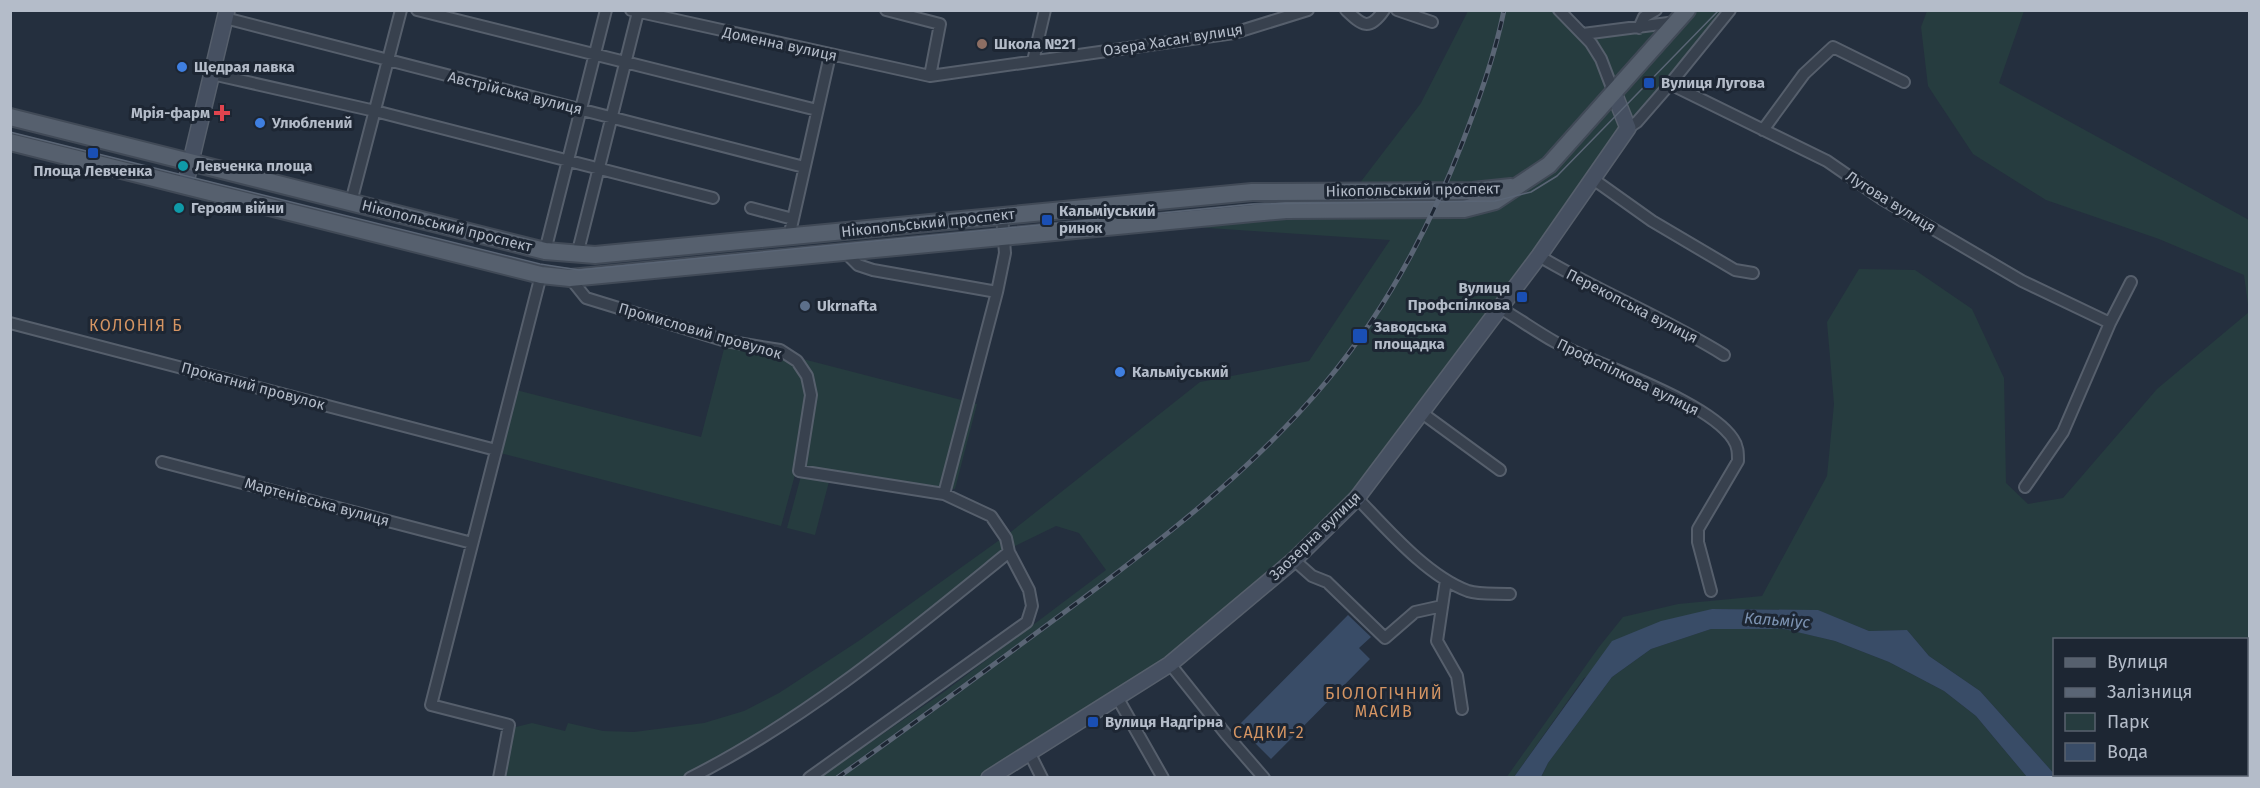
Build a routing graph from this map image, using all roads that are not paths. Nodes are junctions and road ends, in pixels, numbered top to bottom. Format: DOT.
graph roads {
  1 [pos="401,10"];
  2 [pos="417,10"];
  3 [pos="606,10"];
  4 [pos="886,10"];
  5 [pos="1045,10"];
  6 [pos="1308,10"];
  7 [pos="1346,10"];
  8 [pos="1384,10"];
  9 [pos="1397,10"];
  10 [pos="1559,10"];
  11 [pos="1656,10"];
  12 [pos="1730,10"];
  13 [pos="634,11"];
  14 [pos="226,14"];
  15 [pos="676,16"];
  16 [pos="1682,16"];
  17 [pos="1432,22"];
  18 [pos="1639,28"];
  19 [pos="1583,34"];
  20 [pos="595,54"];
  21 [pos="830,55"];
  22 [pos="388,60"];
  23 [pos="1034,61"];
  24 [pos="626,62"];
  25 [pos="212,74"];
  26 [pos="930,76"];
  27 [pos="1904,82"];
  28 [pos="1670,84"];
  29 [pos="1614,93"];
  30 [pos="581,110"];
  31 [pos="818,110"];
  32 [pos="375,111"];
  33 [pos="10,117"];
  34 [pos="612,117"];
  35 [pos="1628,128"];
  36 [pos="1763,130"];
  37 [pos="10,142"];
  38 [pos="568,160"];
  39 [pos="191,162"];
  40 [pos="804,167"];
  41 [pos="599,168"];
  42 [pos="1593,179"];
  43 [pos="185,186"];
  44 [pos="1518,186"];
  45 [pos="713,198"];
  46 [pos="351,202"];
  47 [pos="751,208"];
  48 [pos="1002,216"];
  49 [pos="793,219"];
  50 [pos="789,237"];
  51 [pos="1004,237"];
  52 [pos="545,251"];
  53 [pos="846,253"];
  54 [pos="577,255"];
  55 [pos="1539,256"];
  56 [pos="784,259"];
  57 [pos="1753,273"];
  58 [pos="541,275"];
  59 [pos="570,278"];
  60 [pos="2131,282"];
  61 [pos="997,292"];
  62 [pos="1500,308"];
  63 [pos="10,323"];
  64 [pos="2110,323"];
  65 [pos="1724,355"];
  66 [pos="1422,412"];
  67 [pos="496,450"];
  68 [pos="162,462"];
  69 [pos="1500,470"];
  70 [pos="2025,487"];
  71 [pos="944,494"];
  72 [pos="1357,498"];
  73 [pos="472,543"];
  74 [pos="1009,552"];
  75 [pos="1294,560"];
  76 [pos="1446,580"];
  77 [pos="1712,591"];
  78 [pos="1510,594"];
  79 [pos="1442,606"];
  80 [pos="1170,664"];
  81 [pos="1117,697"];
  82 [pos="1462,709"];
  83 [pos="1029,752"];
  84 [pos="499,777"];
  85 [pos="690,777"];
  86 [pos="808,777"];
  87 [pos="989,777"];
  88 [pos="1042,777"];
  89 [pos="1163,777"];
  90 [pos="1264,777"];
  1 -- 22 [label="street"];
  2 -- 20 [label="street"];
  3 -- 20 [label="street"];
  4 -- 26 [label="street"];
  5 -- 23 [label="street"];
  6 -- 23 [label="street, Озера Хасан вулиця"];
  7 -- 8 [label="street"];
  9 -- 17 [label="street"];
  10 -- 19 [label="street"];
  11 -- 18 [label="street"];
  12 -- 28 [label="street, Заозерна вулиця"];
  13 -- 15 [label="street, Доменна вулиця"];
  13 -- 24 [label="street"];
  14 -- 22 [label="street, Австрійська вулиця"];
  14 -- 25 [label="street"];
  15 -- 21 [label="street, Доменна вулиця"];
  16 -- 18 [label="street"];
  16 -- 29 [label="main road"];
  18 -- 19 [label="street"];
  19 -- 29 [label="street"];
  20 -- 24 [label="street"];
  20 -- 30 [label="street"];
  21 -- 26 [label="street, Доменна вулиця"];
  21 -- 31 [label="street"];
  22 -- 30 [label="street, Австрійська вулиця"];
  22 -- 32 [label="street"];
  23 -- 26 [label="street, Озера Хасан вулиця"];
  24 -- 31 [label="street"];
  24 -- 34 [label="street"];
  25 -- 32 [label="street"];
  25 -- 39 [label="street"];
  27 -- 36 [label="street"];
  28 -- 35 [label="street, Заозерна вулиця"];
  28 -- 36 [label="street, Лугова вулиця"];
  29 -- 35 [label="street"];
  29 -- 44 [label="main road"];
  30 -- 34 [label="street, Австрійська вулиця"];
  30 -- 38 [label="street"];
  31 -- 40 [label="street"];
  32 -- 38 [label="street"];
  32 -- 46 [label="street"];
  33 -- 39 [label="main road, Нікопольський проспект"];
  34 -- 40 [label="street, Австрійська вулиця"];
  34 -- 41 [label="street"];
  35 -- 42 [label="street, Заозерна вулиця"];
  36 -- 64 [label="street, Лугова вулиця"];
  37 -- 43 [label="main road, Нікопольський проспект"];
  38 -- 41 [label="street"];
  38 -- 52 [label="street"];
  39 -- 43 [label="street"];
  39 -- 46 [label="main road, Нікопольський проспект"];
  40 -- 49 [label="street"];
  41 -- 45 [label="street"];
  41 -- 54 [label="street"];
  42 -- 55 [label="street, Заозерна вулиця"];
  42 -- 57 [label="street"];
  43 -- 58 [label="main road, Нікопольський проспект"];
  44 -- 48 [label="main road, Нікопольський проспект"];
  44 -- 51 [label="main road, Нікопольський проспект"];
  46 -- 52 [label="main road, Нікопольський проспект"];
  47 -- 49 [label="street"];
  48 -- 50 [label="main road, Нікопольський проспект"];
  48 -- 51 [label="street"];
  49 -- 50 [label="street"];
  50 -- 54 [label="main road, Нікопольський проспект"];
  50 -- 56 [label="main road"];
  51 -- 53 [label="main road, Нікопольський проспект"];
  51 -- 61 [label="street"];
  52 -- 54 [label="main road, Нікопольський проспект"];
  53 -- 56 [label="main road, Нікопольський проспект"];
  53 -- 61 [label="street"];
  55 -- 62 [label="street, Заозерна вулиця"];
  55 -- 65 [label="street, Перекопська вулиця"];
  56 -- 59 [label="main road, Нікопольський проспект"];
  58 -- 59 [label="main road, Нікопольський проспект"];
  58 -- 67 [label="street"];
  59 -- 71 [label="street, Промисловий провулок"];
  60 -- 64 [label="street"];
  61 -- 71 [label="street"];
  62 -- 66 [label="street, Заозерна вулиця"];
  62 -- 77 [label="street, Профспілкова вулиця"];
  63 -- 67 [label="street, Прокатний провулок"];
  64 -- 70 [label="street"];
  66 -- 69 [label="street"];
  66 -- 72 [label="street, Заозерна вулиця"];
  67 -- 73 [label="street"];
  68 -- 73 [label="street, Мартенівська вулиця"];
  71 -- 74 [label="street"];
  72 -- 75 [label="street, Заозерна вулиця"];
  72 -- 76 [label="street"];
  73 -- 84 [label="street"];
  74 -- 85 [label="street"];
  74 -- 86 [label="street"];
  75 -- 79 [label="street"];
  75 -- 80 [label="street, Заозерна вулиця"];
  76 -- 78 [label="street"];
  76 -- 79 [label="street"];
  79 -- 82 [label="street"];
  80 -- 81 [label="street, Заозерна вулиця"];
  80 -- 90 [label="street"];
  81 -- 83 [label="street, Заозерна вулиця"];
  81 -- 89 [label="street"];
  83 -- 87 [label="street, Заозерна вулиця"];
  83 -- 88 [label="street"];
}
